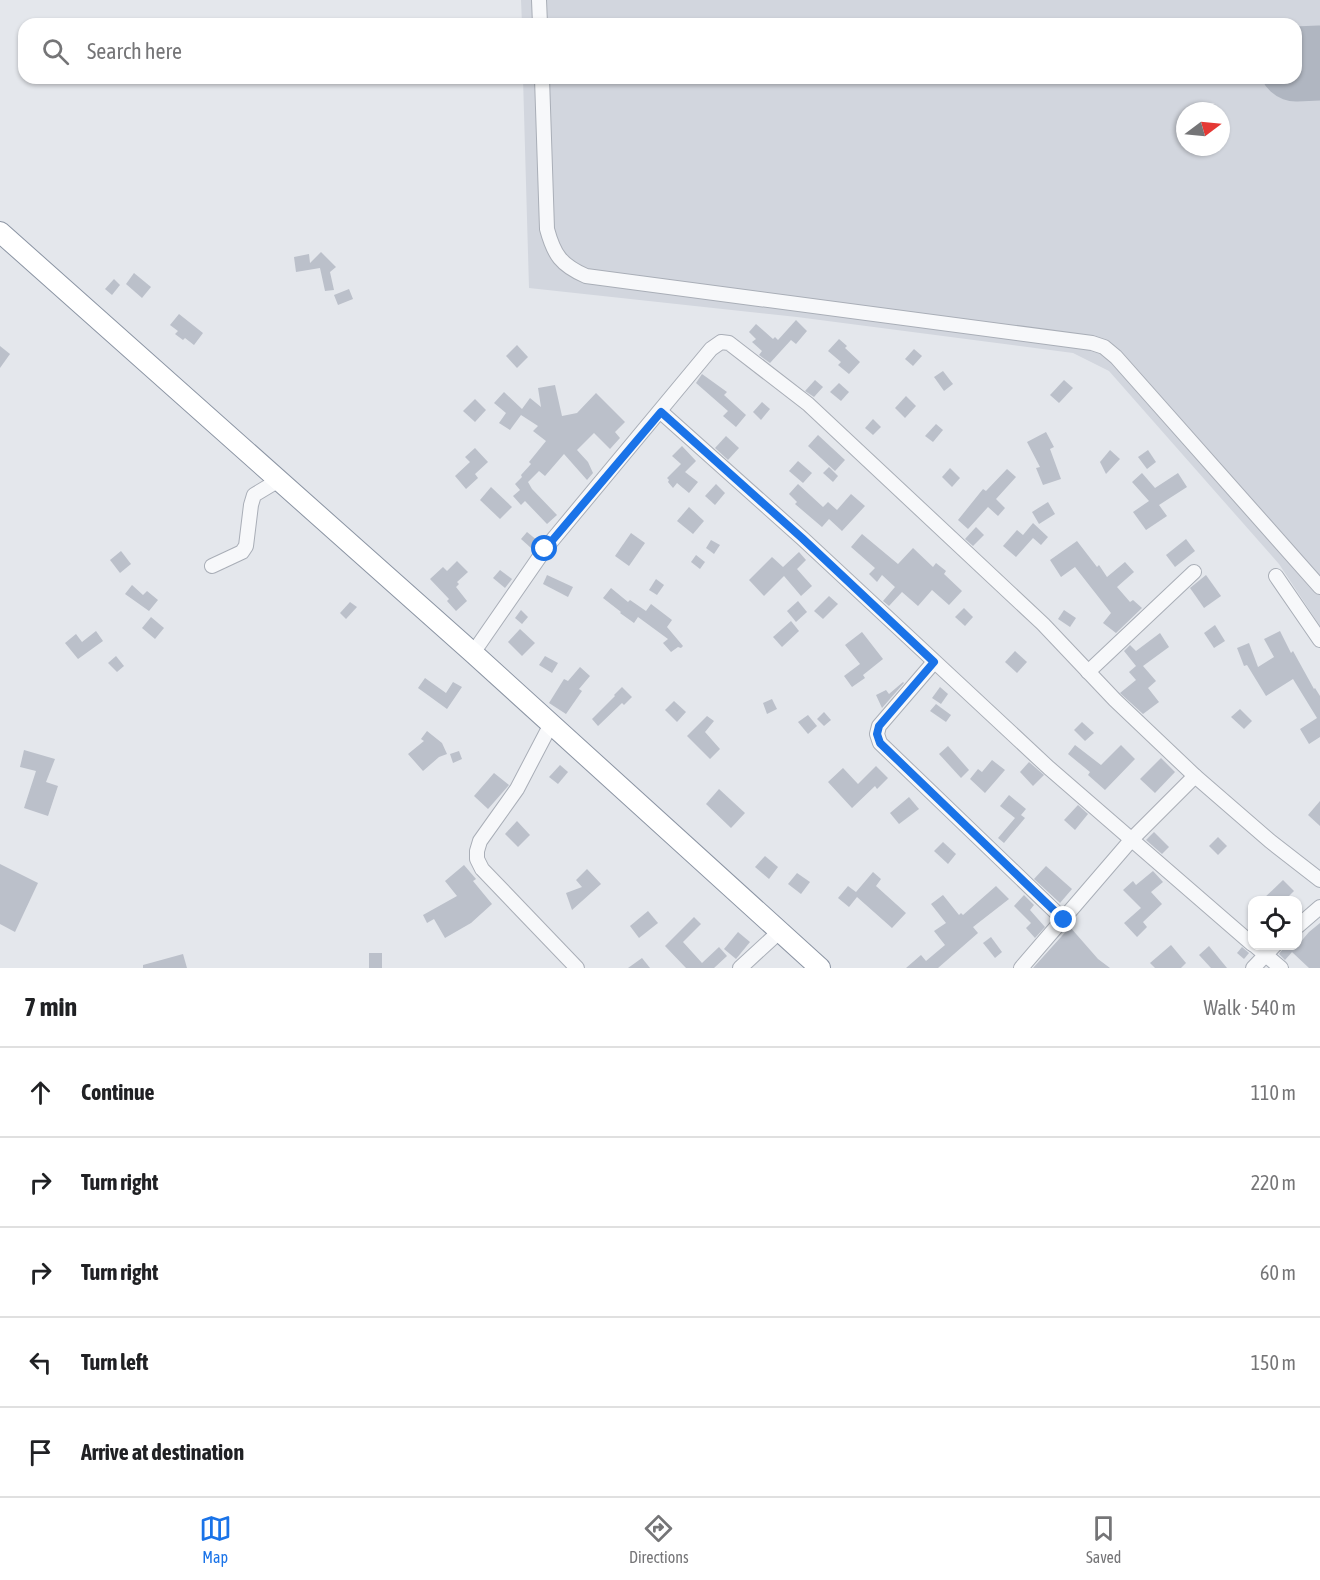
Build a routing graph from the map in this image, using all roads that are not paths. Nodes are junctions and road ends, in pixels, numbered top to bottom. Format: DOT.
graph roads {
  1 [pos="539,0"];
  2 [pos="540,18"];
  3 [pos="542,84"];
  4 [pos="0,232"];
  5 [pos="661,412"];
  6 [pos="279,480"];
  7 [pos="212,566"];
  8 [pos="1194,573"];
  9 [pos="1276,576"];
  10 [pos="1320,587"];
  11 [pos="1320,640"];
  12 [pos="473,653"];
  13 [pos="934,662"];
  14 [pos="1088,672"];
  15 [pos="551,724"];
  16 [pos="1195,776"];
  17 [pos="1132,839"];
  18 [pos="1320,880"];
  19 [pos="1320,906"];
  20 [pos="1064,920"];
  21 [pos="1302,922"];
  22 [pos="779,932"];
  23 [pos="1248,935"];
  24 [pos="1261,950"];
  25 [pos="1265,950"];
  26 [pos="577,968"];
  27 [pos="740,968"];
  28 [pos="820,968"];
  29 [pos="1021,968"];
  30 [pos="1253,968"];
  31 [pos="1281,968"];
  1 -- 2 [label="street"];
  3 -- 10 [label="street"];
  4 -- 6 [label="highway"];
  5 -- 12 [label="street"];
  5 -- 13 [label="street"];
  5 -- 14 [label="street"];
  6 -- 7 [label="street"];
  6 -- 12 [label="highway"];
  8 -- 14 [label="street"];
  9 -- 11 [label="street"];
  12 -- 15 [label="highway"];
  13 -- 17 [label="street"];
  13 -- 20 [label="street"];
  14 -- 16 [label="street"];
  15 -- 22 [label="highway"];
  15 -- 26 [label="street"];
  16 -- 17 [label="street"];
  16 -- 18 [label="street"];
  17 -- 20 [label="street"];
  17 -- 23 [label="street"];
  19 -- 21 [label="street"];
  20 -- 29 [label="street"];
  22 -- 27 [label="street"];
  22 -- 28 [label="highway"];
  24 -- 30 [label="street"];
  25 -- 31 [label="street"];
}
